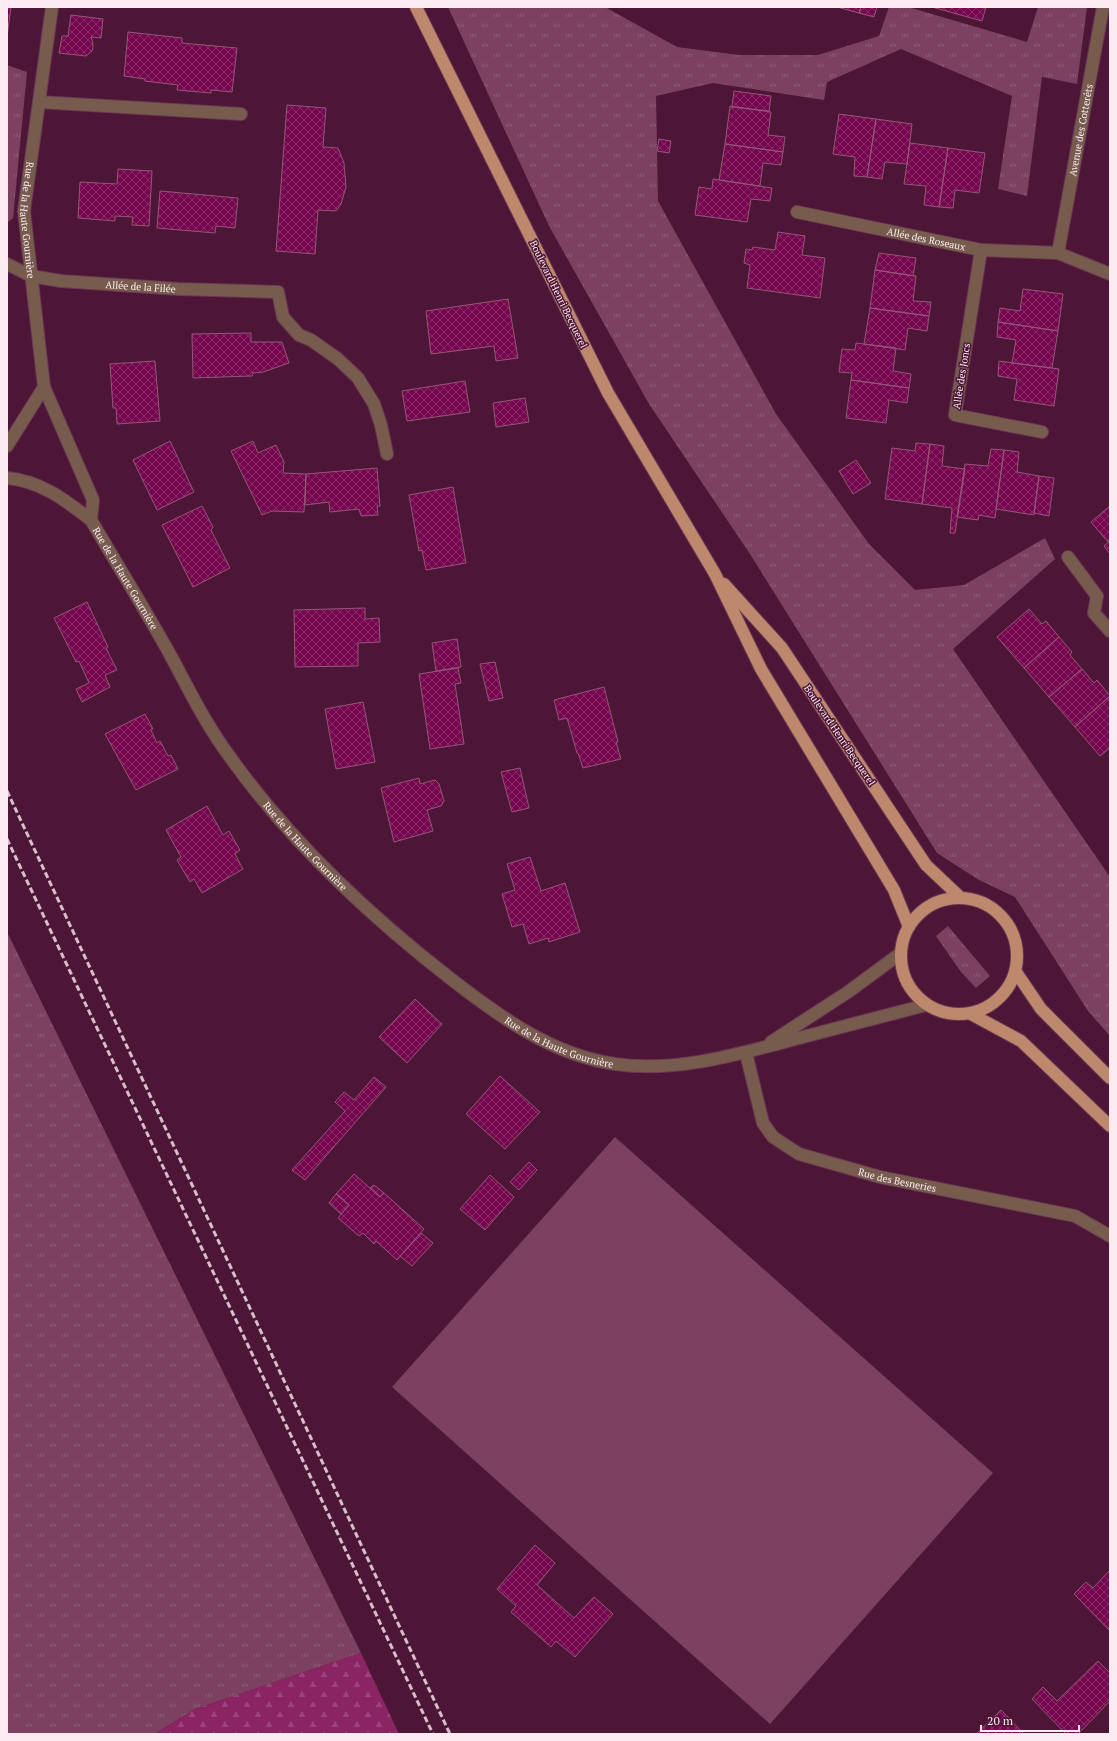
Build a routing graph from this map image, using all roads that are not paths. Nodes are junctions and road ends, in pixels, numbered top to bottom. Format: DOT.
graph roads {
  1 [pos="52,7"];
  2 [pos="416,7"];
  3 [pos="1103,7"];
  4 [pos="39,102"];
  5 [pos="241,114"];
  6 [pos="797,212"];
  7 [pos="981,250"];
  8 [pos="1058,253"];
  9 [pos="7,264"];
  10 [pos="1110,274"];
  11 [pos="31,276"];
  12 [pos="44,387"];
  13 [pos="1042,432"];
  14 [pos="7,446"];
  15 [pos="387,454"];
  16 [pos="7,478"];
  17 [pos="91,520"];
  18 [pos="1068,557"];
  19 [pos="715,574"];
  20 [pos="1110,631"];
  21 [pos="961,898"];
  22 [pos="909,927"];
  23 [pos="901,953"];
  24 [pos="1016,972"];
  25 [pos="926,1005"];
  26 [pos="971,1014"];
  27 [pos="764,1047"];
  28 [pos="746,1053"];
  29 [pos="1110,1078"];
  30 [pos="1110,1126"];
  31 [pos="1110,1236"];
  1 -- 4 [label="street, Rue de la Haute Gournière"];
  2 -- 19 [label="main road, Boulevard Henri Becquerel"];
  3 -- 8 [label="street, Avenue des Cotterêts"];
  4 -- 5 [label="street"];
  4 -- 11 [label="street, Rue de la Haute Gournière"];
  6 -- 7 [label="street, Allée des Roseaux"];
  7 -- 8 [label="street, Allée des Roseaux"];
  7 -- 13 [label="street, Allée des Joncs"];
  8 -- 10 [label="street, Allée des Roseaux"];
  9 -- 11 [label="street, Allée de la Filée"];
  11 -- 12 [label="street, Rue de la Haute Gournière"];
  11 -- 15 [label="street, Allée de la Filée"];
  12 -- 14 [label="street"];
  12 -- 17 [label="street, Rue de la Haute Gournière"];
  16 -- 17 [label="street"];
  17 -- 28 [label="street, Rue de la Haute Gournière"];
  18 -- 20 [label="street"];
  19 -- 21 [label="main road, Boulevard Henri Becquerel"];
  19 -- 22 [label="main road, Boulevard Henri Becquerel"];
  21 -- 22 [label="main road"];
  21 -- 24 [label="main road"];
  22 -- 23 [label="main road"];
  23 -- 25 [label="main road"];
  23 -- 27 [label="street, Rue de la Haute Gournière"];
  24 -- 26 [label="main road"];
  24 -- 29 [label="main road"];
  25 -- 26 [label="main road"];
  25 -- 27 [label="street, Rue de la Haute Gournière"];
  26 -- 30 [label="main road"];
  27 -- 28 [label="street, Rue de la Haute Gournière"];
  28 -- 31 [label="street, Rue des Besneries"];
}
